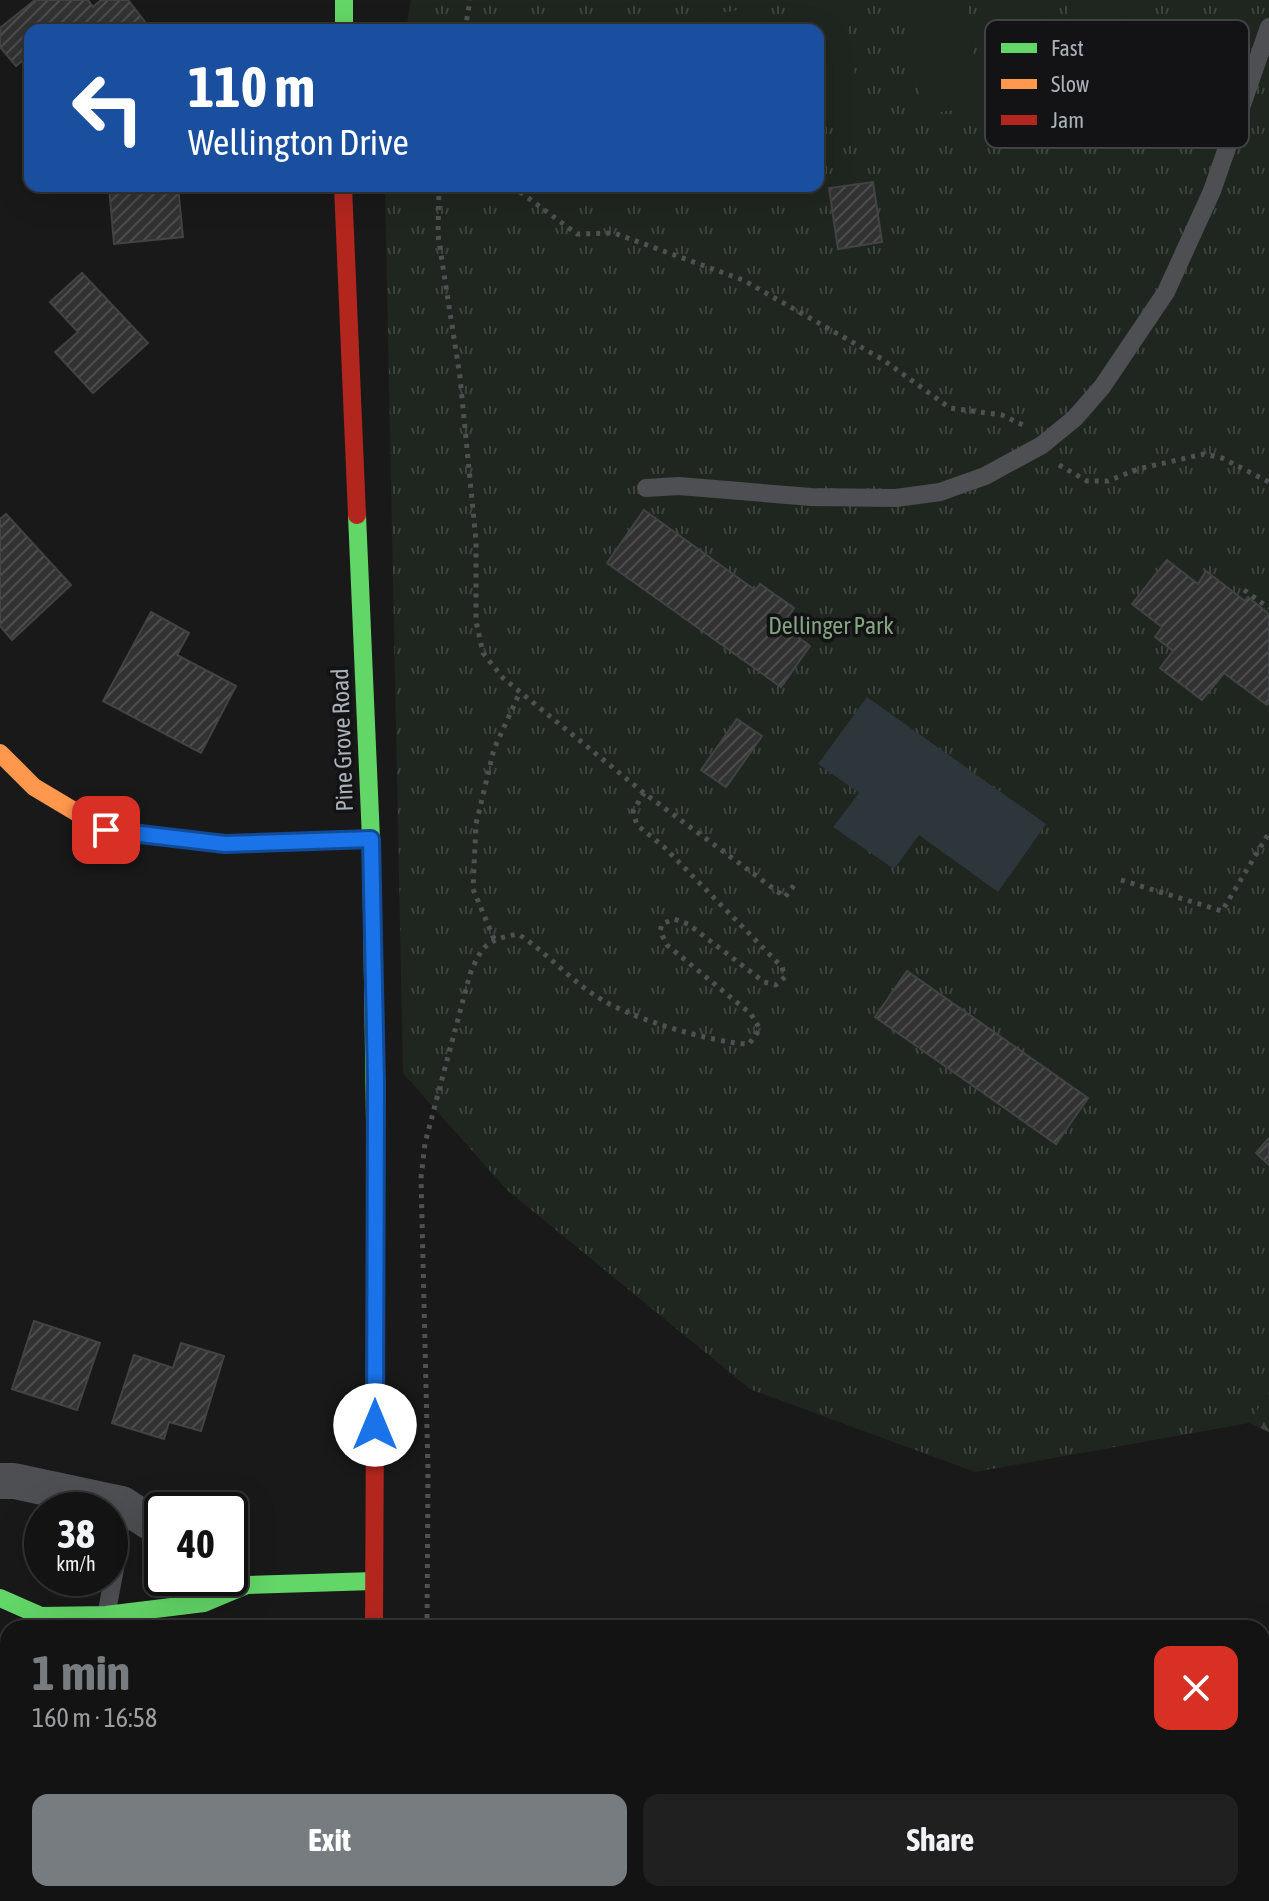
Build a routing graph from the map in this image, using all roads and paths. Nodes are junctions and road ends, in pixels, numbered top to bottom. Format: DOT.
graph roads {
  1 [pos="344,0"];
  2 [pos="470,0"];
  3 [pos="344,24"];
  4 [pos="466,24"];
  5 [pos="1269,27"];
  6 [pos="1249,85"];
  7 [pos="1227,148"];
  8 [pos="343,192"];
  9 [pos="439,192"];
  10 [pos="520,192"];
  11 [pos="1042,445"];
  12 [pos="1269,482"];
  13 [pos="646,488"];
  14 [pos="1244,590"];
  15 [pos="1269,608"];
  16 [pos="520,692"];
  17 [pos="0,753"];
  18 [pos="644,793"];
  19 [pos="1269,833"];
  20 [pos="371,839"];
  21 [pos="1121,880"];
  22 [pos="795,884"];
  23 [pos="494,939"];
  24 [pos="0,1481"];
  25 [pos="66,1492"];
  26 [pos="248,1579"];
  27 [pos="374,1581"];
  28 [pos="110,1596"];
  29 [pos="214,1596"];
  30 [pos="0,1598"];
  31 [pos="84,1620"];
  32 [pos="106,1620"];
  33 [pos="116,1620"];
  34 [pos="374,1620"];
  35 [pos="427,1620"];
  1 -- 3 [label="street"];
  2 -- 4 [label="path"];
  5 -- 6 [label="lane"];
  7 -- 11 [label="lane"];
  8 -- 20 [label="street, Pine Grove Road"];
  9 -- 16 [label="path"];
  10 -- 11 [label="path"];
  11 -- 12 [label="path"];
  11 -- 13 [label="lane"];
  14 -- 15 [label="path"];
  16 -- 18 [label="path"];
  16 -- 23 [label="path"];
  17 -- 20 [label="street"];
  18 -- 22 [label="path"];
  18 -- 23 [label="path"];
  19 -- 21 [label="path"];
  20 -- 27 [label="street, Pine Grove Road"];
  23 -- 35 [label="path"];
  24 -- 25 [label="street"];
  26 -- 27 [label="street"];
  27 -- 34 [label="street, Pine Grove Road"];
  28 -- 32 [label="lane"];
  29 -- 33 [label="street"];
  30 -- 31 [label="street"];
}
